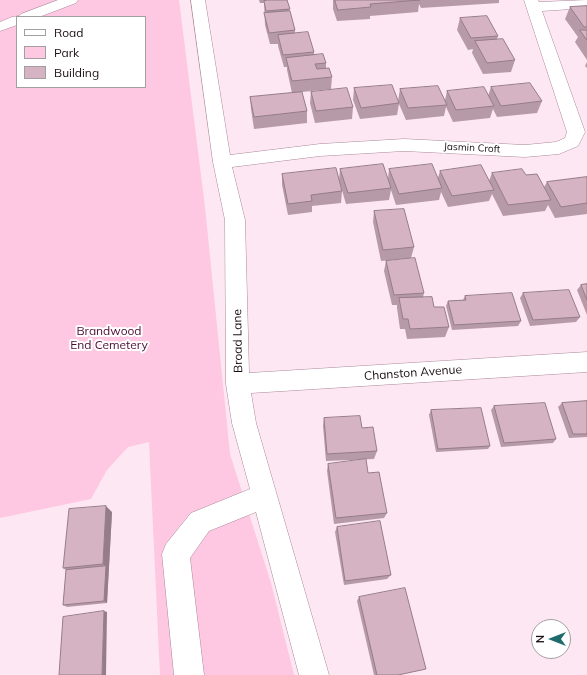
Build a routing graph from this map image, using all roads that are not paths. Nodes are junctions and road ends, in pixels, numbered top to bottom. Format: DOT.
graph roads {
  1 [pos="71,0"];
  2 [pos="198,0"];
  3 [pos="532,4"];
  4 [pos="587,4"];
  5 [pos="29,16"];
  6 [pos="16,20"];
  7 [pos="0,27"];
  8 [pos="222,162"];
  9 [pos="587,362"];
  10 [pos="238,384"];
  11 [pos="264,496"];
  12 [pos="189,675"];
  13 [pos="314,675"];
  1 -- 5 [label="street"];
  2 -- 8 [label="street, Broad Lane"];
  3 -- 4 [label="street"];
  3 -- 8 [label="street, Jasmin Croft"];
  6 -- 7 [label="street"];
  8 -- 10 [label="street, Broad Lane"];
  9 -- 10 [label="street, Chanston Avenue"];
  10 -- 11 [label="street, Broad Lane"];
  11 -- 12 [label="street"];
  11 -- 13 [label="street, Broad Lane"];
}
